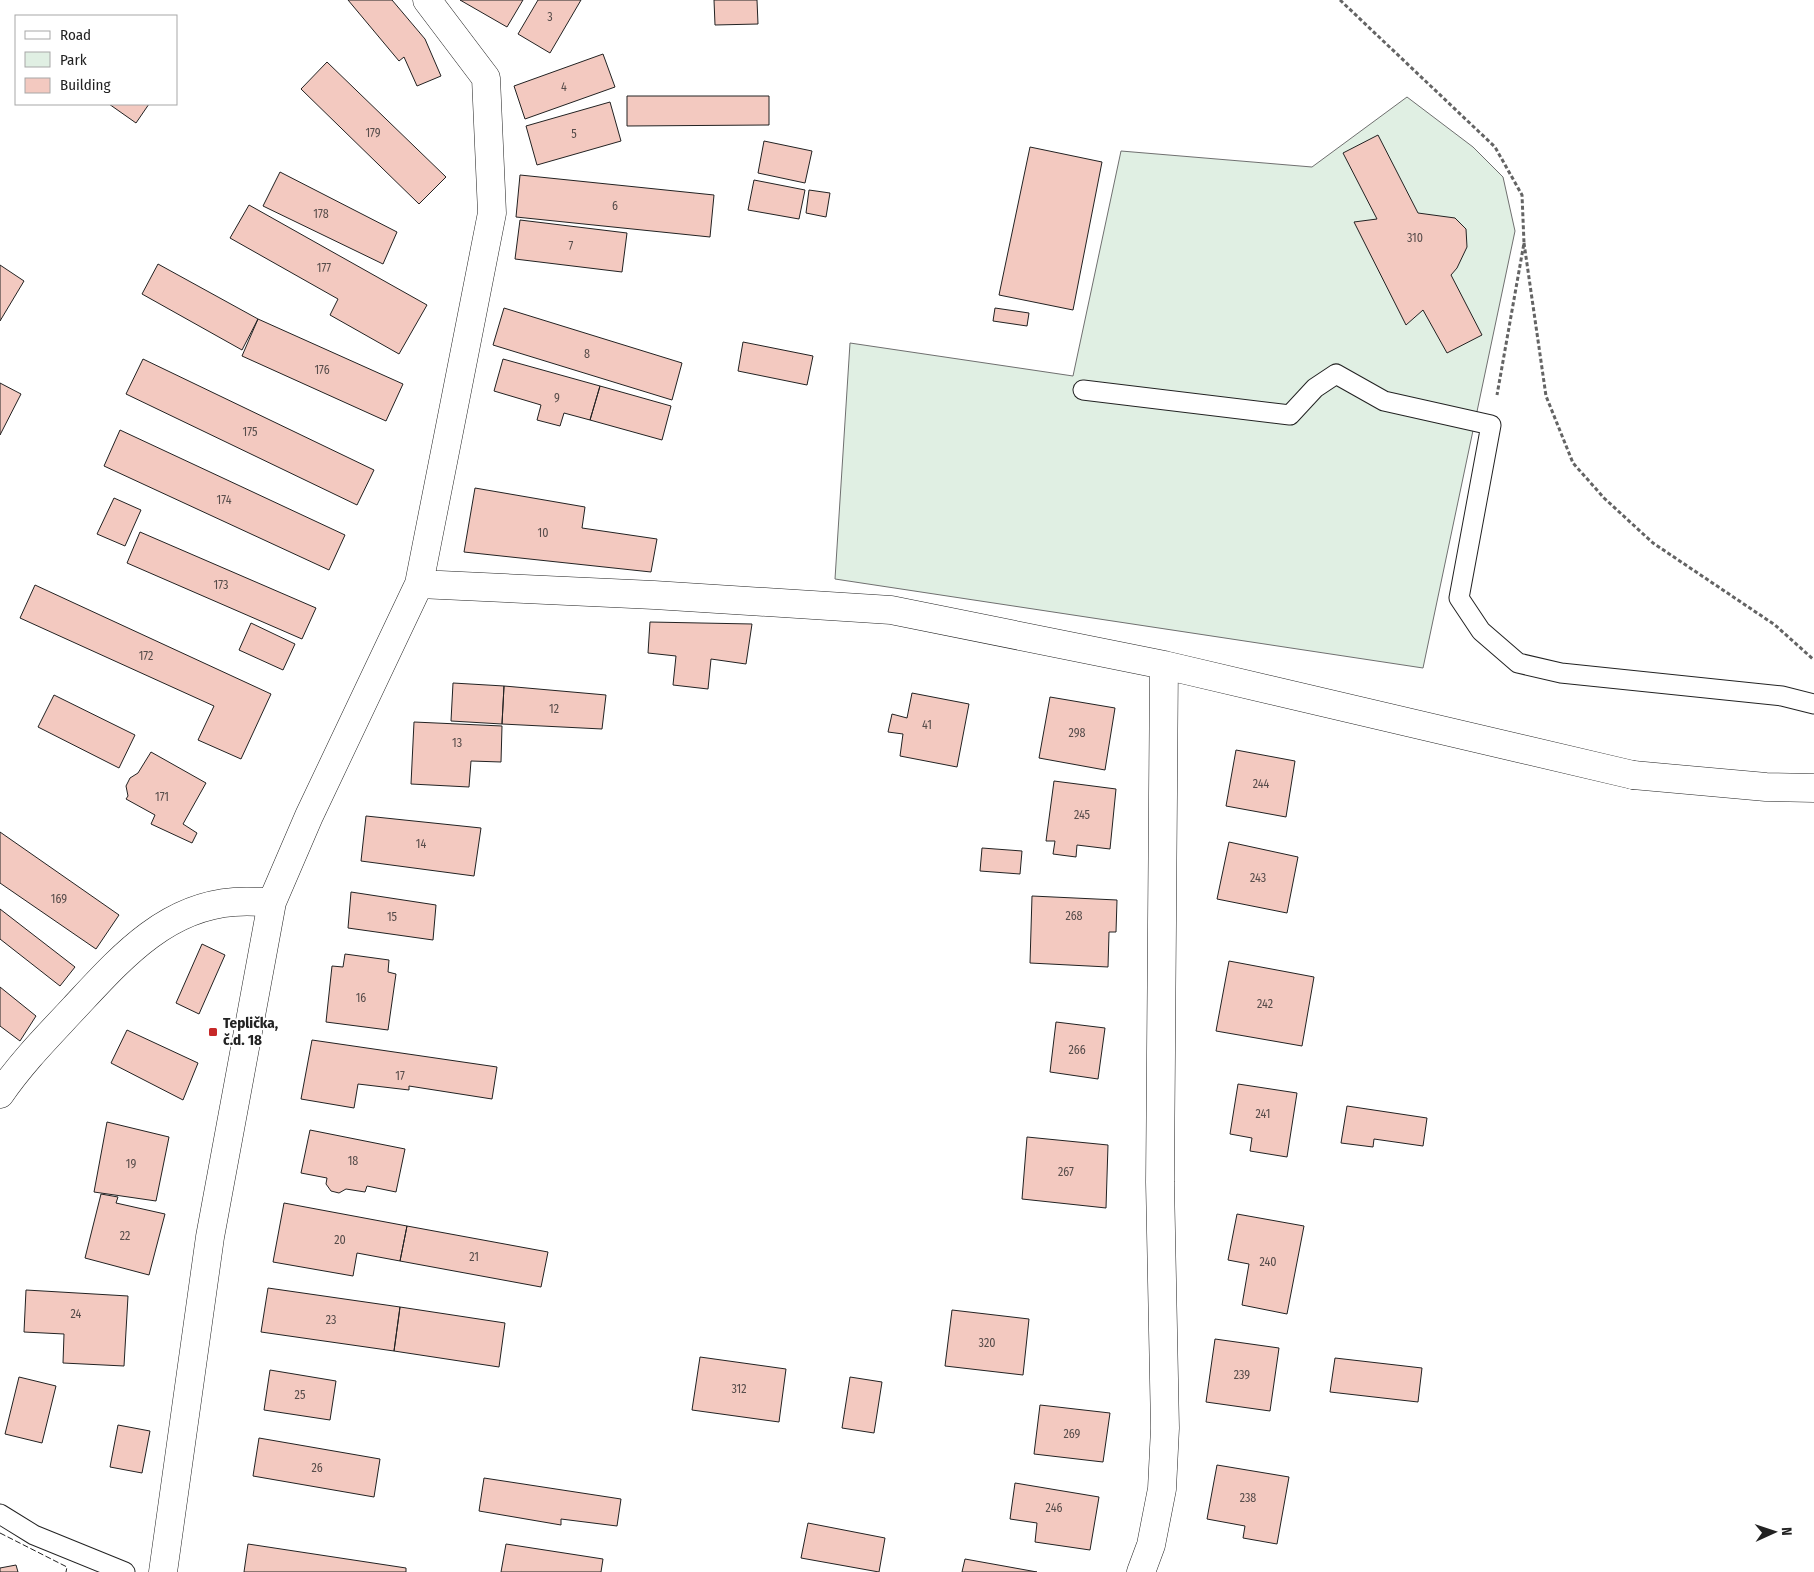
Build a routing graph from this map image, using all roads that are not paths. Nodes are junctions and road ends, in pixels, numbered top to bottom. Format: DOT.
graph roads {
  1 [pos="427,0"];
  2 [pos="1083,390"];
  3 [pos="419,584"];
  4 [pos="1164,665"];
  5 [pos="1814,704"];
  6 [pos="1814,788"];
  7 [pos="272,902"];
  8 [pos="0,1094"];
  9 [pos="0,1514"];
  10 [pos="125,1572"];
  11 [pos="163,1572"];
  12 [pos="1141,1572"];
  1 -- 3 [label="street"];
  2 -- 5 [label="lane"];
  3 -- 4 [label="street"];
  3 -- 7 [label="street"];
  4 -- 6 [label="street"];
  4 -- 12 [label="street"];
  7 -- 8 [label="street"];
  7 -- 11 [label="street"];
  9 -- 10 [label="lane"];
}
